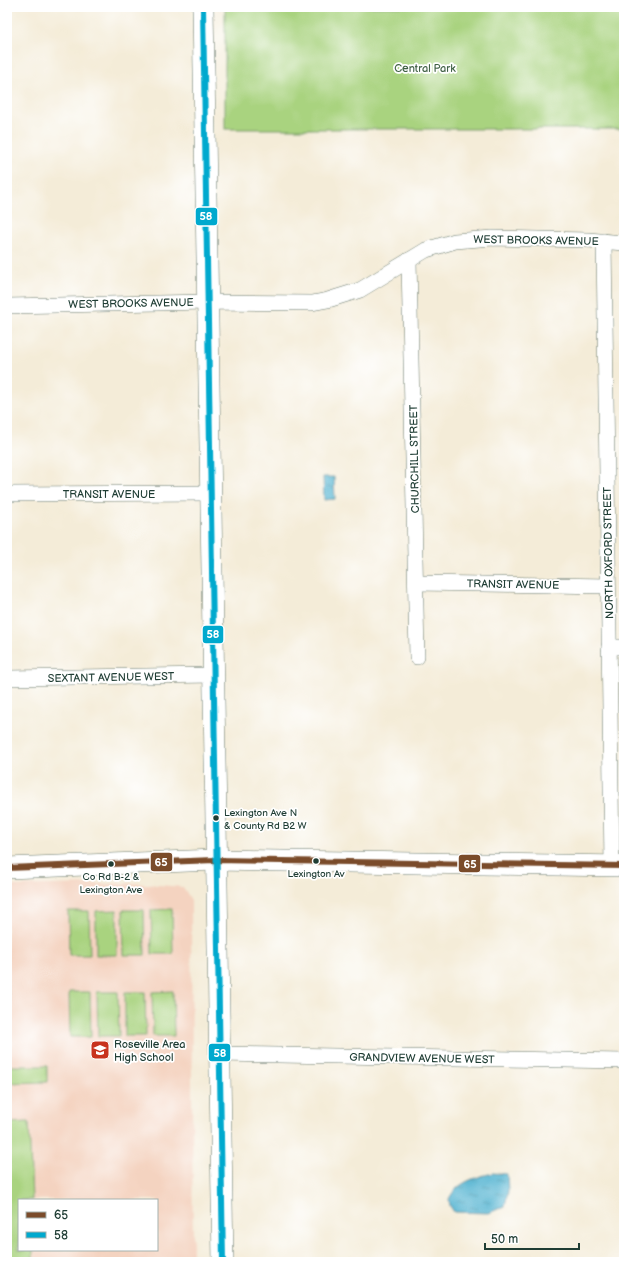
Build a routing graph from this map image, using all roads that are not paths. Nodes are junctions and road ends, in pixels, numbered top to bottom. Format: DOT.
graph roads {
  1 [pos="203,7"];
  2 [pos="604,241"];
  3 [pos="624,243"];
  4 [pos="409,260"];
  5 [pos="208,302"];
  6 [pos="7,306"];
  7 [pos="212,493"];
  8 [pos="7,494"];
  9 [pos="417,583"];
  10 [pos="608,586"];
  11 [pos="617,647"];
  12 [pos="417,657"];
  13 [pos="214,675"];
  14 [pos="7,678"];
  15 [pos="216,860"];
  16 [pos="618,866"];
  17 [pos="7,868"];
  18 [pos="220,1054"];
  19 [pos="624,1062"];
  20 [pos="223,1262"];
  1 -- 5 [label="main road"];
  2 -- 3 [label="street, WEST BROOKS AVENUE"];
  2 -- 4 [label="street, WEST BROOKS AVENUE"];
  2 -- 10 [label="street, NORTH OXFORD STREET"];
  4 -- 5 [label="street, WEST BROOKS AVENUE"];
  4 -- 9 [label="street, CHURCHILL STREET"];
  5 -- 6 [label="street, WEST BROOKS AVENUE"];
  5 -- 7 [label="main road"];
  7 -- 8 [label="street, TRANSIT AVENUE"];
  7 -- 13 [label="main road"];
  9 -- 10 [label="street, TRANSIT AVENUE"];
  9 -- 12 [label="street, CHURCHILL STREET"];
  10 -- 11 [label="street, NORTH OXFORD STREET"];
  11 -- 16 [label="street, NORTH OXFORD STREET"];
  13 -- 14 [label="street, SEXTANT AVENUE WEST"];
  13 -- 15 [label="main road"];
  15 -- 16 [label="main road"];
  15 -- 17 [label="main road"];
  15 -- 18 [label="main road"];
  18 -- 19 [label="street, GRANDVIEW AVENUE WEST"];
  18 -- 20 [label="main road"];
}
